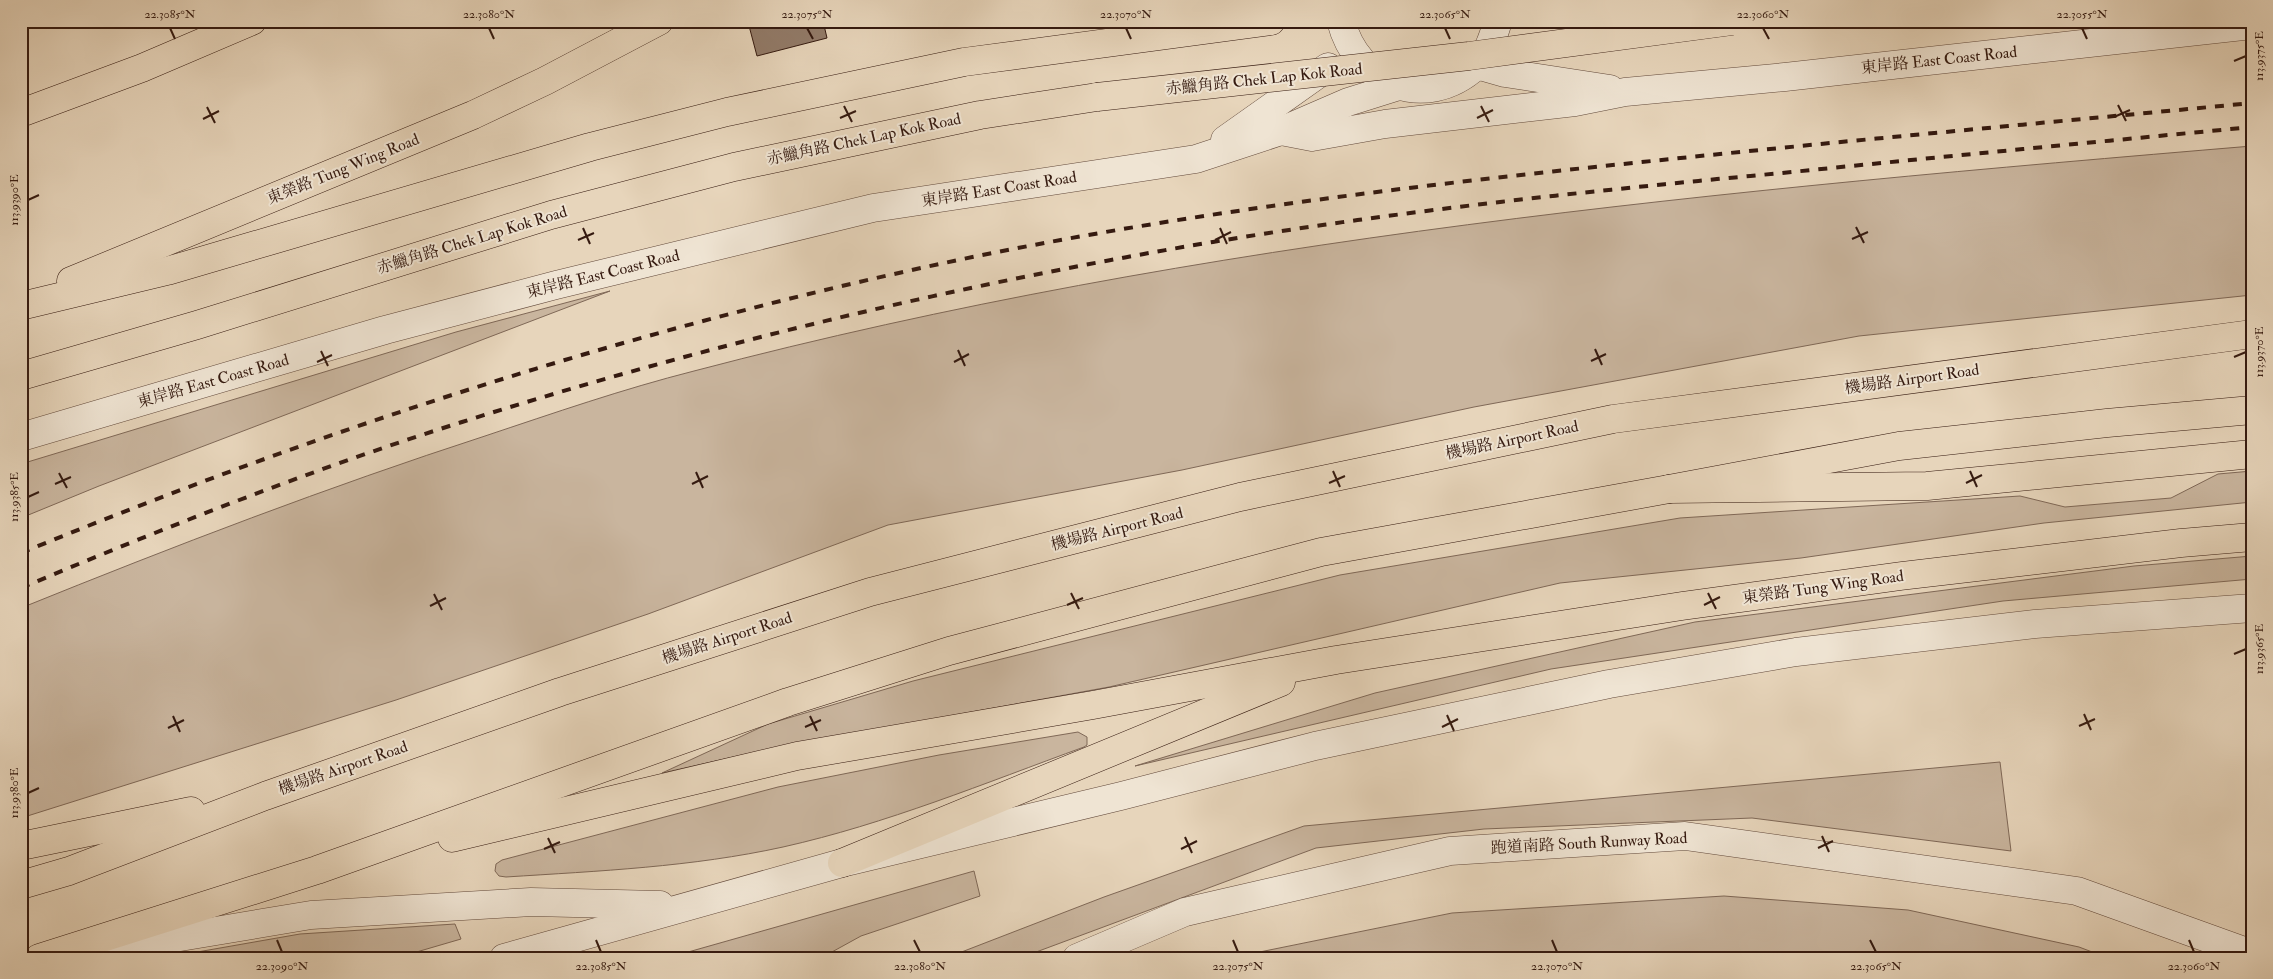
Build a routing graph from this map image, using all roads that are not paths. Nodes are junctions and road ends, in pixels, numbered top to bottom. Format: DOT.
graph roads {
  1 [pos="252,21"];
  2 [pos="659,21"];
  3 [pos="1271,21"];
  4 [pos="1341,21"];
  5 [pos="1498,21"];
  6 [pos="1732,21"];
  7 [pos="2252,25"];
  8 [pos="1350,47"];
  9 [pos="1477,65"];
  10 [pos="1399,86"];
  11 [pos="1625,92"];
  12 [pos="21,113"];
  13 [pos="1281,131"];
  14 [pos="1196,159"];
  15 [pos="21,302"];
  16 [pos="21,306"];
  17 [pos="2252,334"];
  18 [pos="21,376"];
  19 [pos="2252,410"];
  20 [pos="21,437"];
  21 [pos="2252,454"];
  22 [pos="1669,489"];
  23 [pos="2252,537"];
  24 [pos="2252,608"];
  25 [pos="1336,660"];
  26 [pos="265,796"];
  27 [pos="21,846"];
  28 [pos="842,863"];
  29 [pos="317,870"];
  30 [pos="21,885"];
  31 [pos="687,906"];
  32 [pos="2252,954"];
  33 [pos="39,958"];
  34 [pos="53,958"];
  35 [pos="504,958"];
  36 [pos="1077,958"];
  1 -- 12 [label="main road"];
  2 -- 15 [label="main road, 東榮路 Tung Wing Road"];
  3 -- 16 [label="main road"];
  4 -- 8 [label="street, 東岸路 East Coast Road"];
  5 -- 9 [label="street, 東岸路 East Coast Road"];
  6 -- 18 [label="main road, 赤鱲角路 Chek Lap Kok Road, bridge"];
  7 -- 11 [label="street, 東岸路 East Coast Road"];
  8 -- 10 [label="street, 東岸路 East Coast Road"];
  8 -- 14 [label="street, 東岸路 East Coast Road"];
  9 -- 10 [label="street, 東岸路 East Coast Road"];
  9 -- 11 [label="street, 東岸路 East Coast Road"];
  10 -- 13 [label="street, 東岸路 East Coast Road"];
  11 -- 13 [label="street, 東岸路 East Coast Road"];
  13 -- 14 [label="street, 東岸路 East Coast Road"];
  14 -- 20 [label="street, 東岸路 East Coast Road"];
  17 -- 26 [label="main road, 機場路 Airport Road"];
  19 -- 22 [label="main road"];
  21 -- 22 [label="main road"];
  22 -- 29 [label="main road"];
  23 -- 25 [label="main road, 東榮路 Tung Wing Road"];
  24 -- 28 [label="street"];
  25 -- 28 [label="main road"];
  25 -- 29 [label="main road"];
  26 -- 27 [label="main road"];
  26 -- 30 [label="main road, 機場路 Airport Road"];
  28 -- 31 [label="street"];
  29 -- 33 [label="main road"];
  31 -- 34 [label="street"];
  31 -- 35 [label="street"];
  32 -- 36 [label="street, 跑道南路 South Runway Road"];
}
